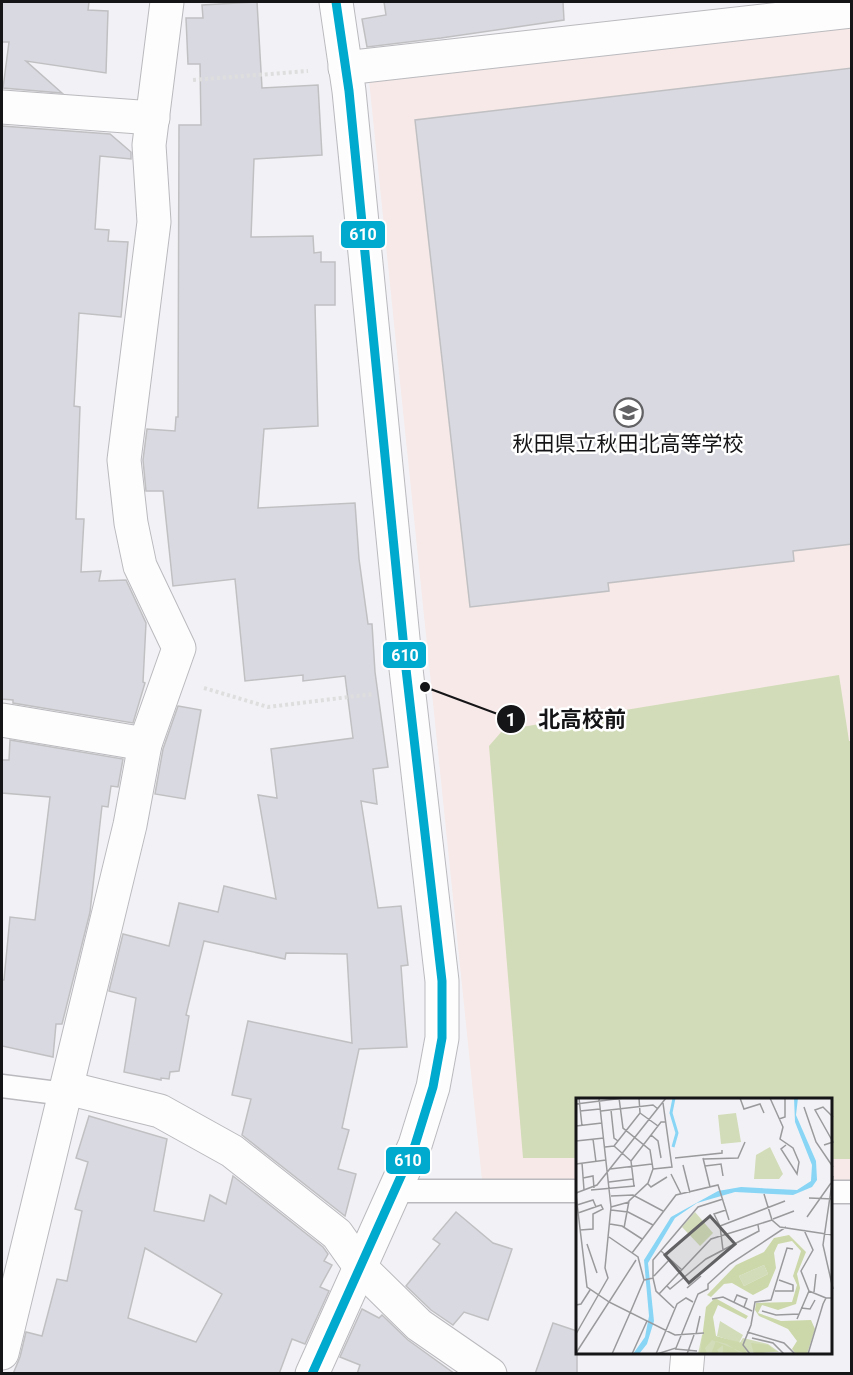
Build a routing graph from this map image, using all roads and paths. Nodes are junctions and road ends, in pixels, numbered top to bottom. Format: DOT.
graph roads {
  1 [pos="167,2"];
  2 [pos="336,2"];
  3 [pos="852,11"];
  4 [pos="718,14"];
  5 [pos="345,68"];
  6 [pos="157,83"];
  7 [pos="2,107"];
  8 [pos="153,118"];
  9 [pos="170,676"];
  10 [pos="410,690"];
  11 [pos="2,720"];
  12 [pos="145,744"];
  13 [pos="2,1086"];
  14 [pos="66,1091"];
  15 [pos="393,1191"];
  16 [pos="576,1191"];
  17 [pos="832,1192"];
  18 [pos="852,1192"];
  19 [pos="361,1268"];
  20 [pos="2,1353"];
  21 [pos="688,1354"];
  22 [pos="312,1374"];
  23 [pos="490,1374"];
  24 [pos="686,1374"];
  1 -- 6 [label="street"];
  2 -- 5 [label="street"];
  3 -- 4 [label="street"];
  4 -- 5 [label="street"];
  5 -- 6 [label="path"];
  5 -- 10 [label="street"];
  6 -- 8 [label="street"];
  7 -- 8 [label="street"];
  8 -- 9 [label="street"];
  9 -- 10 [label="path"];
  9 -- 12 [label="street"];
  10 -- 15 [label="street"];
  11 -- 12 [label="street"];
  12 -- 14 [label="street"];
  13 -- 14 [label="lane"];
  14 -- 19 [label="street"];
  14 -- 20 [label="street"];
  15 -- 16 [label="lane"];
  15 -- 19 [label="street"];
  17 -- 18 [label="lane"];
  19 -- 22 [label="street"];
  19 -- 23 [label="street"];
  21 -- 24 [label="street"];
}
